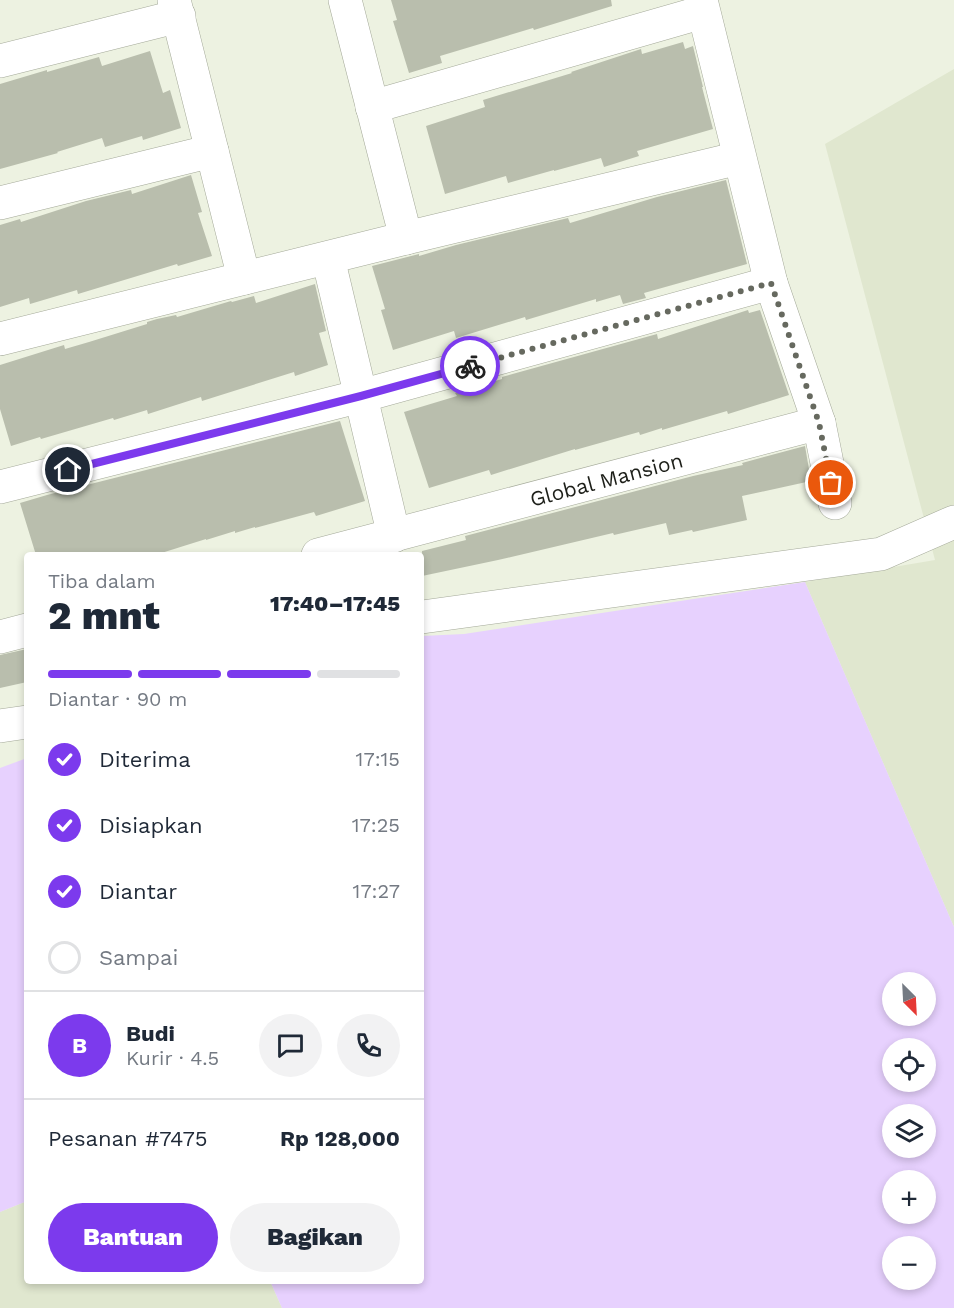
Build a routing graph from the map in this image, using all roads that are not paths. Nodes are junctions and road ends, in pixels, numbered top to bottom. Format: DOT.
graph roads {
  1 [pos="345,0"];
  2 [pos="702,6"];
  3 [pos="176,8"];
  4 [pos="0,61"];
  5 [pos="372,107"];
  6 [pos="212,151"];
  7 [pos="739,158"];
  8 [pos="0,203"];
  9 [pos="406,238"];
  10 [pos="328,258"];
  11 [pos="244,278"];
  12 [pos="771,283"];
  13 [pos="0,339"];
  14 [pos="361,396"];
  15 [pos="819,423"];
  16 [pos="0,487"];
  17 [pos="836,503"];
  18 [pos="954,522"];
  19 [pos="394,536"];
  20 [pos="330,552"];
  21 [pos="424,617"];
  22 [pos="24,631"];
  23 [pos="0,637"];
  24 [pos="24,722"];
  25 [pos="0,726"];
  1 -- 5 [label="street"];
  2 -- 5 [label="street"];
  2 -- 7 [label="street"];
  3 -- 4 [label="street"];
  3 -- 6 [label="street"];
  5 -- 9 [label="street"];
  6 -- 8 [label="street"];
  6 -- 11 [label="street"];
  7 -- 9 [label="street"];
  7 -- 12 [label="street"];
  9 -- 10 [label="street"];
  10 -- 11 [label="street"];
  10 -- 14 [label="street"];
  11 -- 13 [label="street"];
  12 -- 14 [label="street"];
  12 -- 15 [label="street"];
  14 -- 16 [label="street"];
  14 -- 19 [label="street"];
  15 -- 17 [label="street"];
  15 -- 19 [label="street, Global Mansion"];
  18 -- 21 [label="street"];
  19 -- 20 [label="street, Global Mansion"];
  22 -- 23 [label="street"];
  24 -- 25 [label="street"];
}
